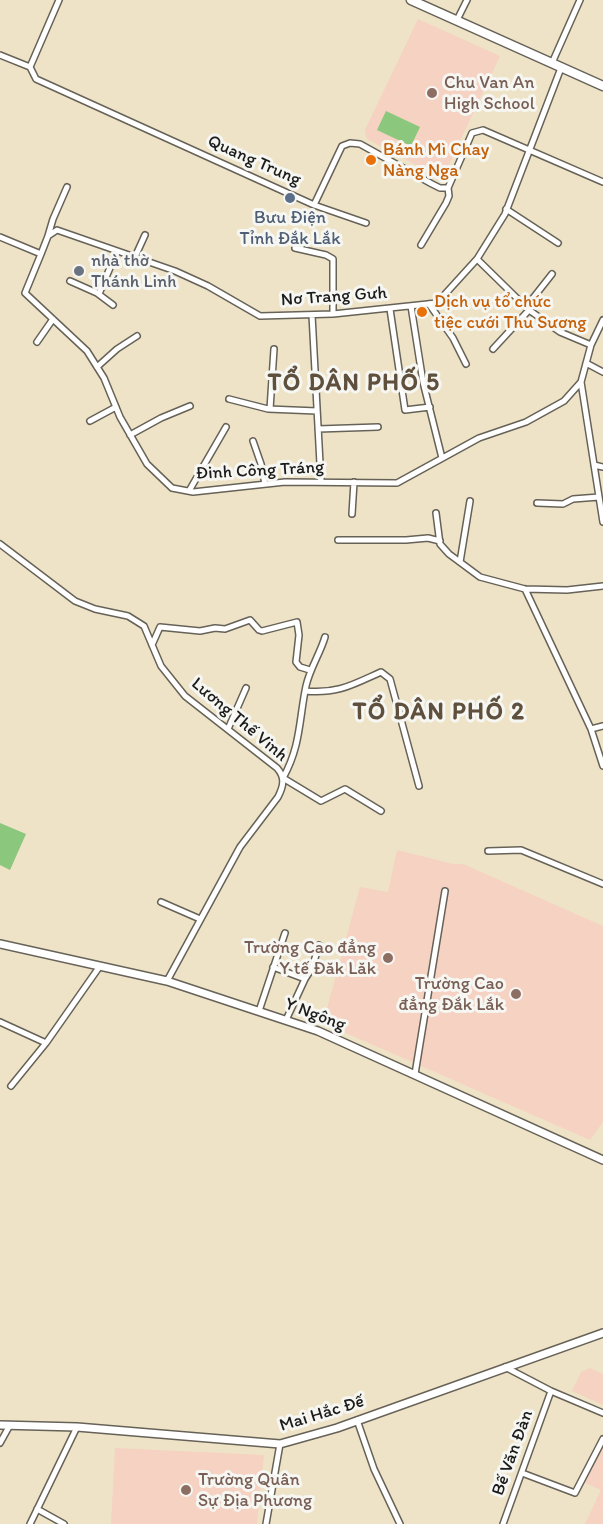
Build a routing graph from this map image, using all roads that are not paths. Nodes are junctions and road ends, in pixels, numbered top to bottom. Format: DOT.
graph roads {
  1 [pos="59,0"];
  2 [pos="411,0"];
  3 [pos="466,0"];
  4 [pos="580,0"];
  5 [pos="457,21"];
  6 [pos="0,55"];
  7 [pos="552,63"];
  8 [pos="30,67"];
  9 [pos="561,68"];
  10 [pos="603,86"];
  11 [pos="528,149"];
  12 [pos="603,182"];
  13 [pos="67,187"];
  14 [pos="447,188"];
  15 [pos="314,204"];
  16 [pos="506,209"];
  17 [pos="366,223"];
  18 [pos="145,235"];
  19 [pos="48,236"];
  20 [pos="0,237"];
  21 [pos="558,243"];
  22 [pos="421,246"];
  23 [pos="296,248"];
  24 [pos="117,251"];
  25 [pos="41,254"];
  26 [pos="135,257"];
  27 [pos="477,259"];
  28 [pos="552,274"];
  29 [pos="70,281"];
  30 [pos="99,294"];
  31 [pos="113,304"];
  32 [pos="429,304"];
  33 [pos="411,306"];
  34 [pos="390,309"];
  35 [pos="527,309"];
  36 [pos="333,314"];
  37 [pos="312,315"];
  38 [pos="53,319"];
  39 [pos="603,320"];
  40 [pos="137,336"];
  41 [pos="37,342"];
  42 [pos="591,345"];
  43 [pos="274,349"];
  44 [pos="493,349"];
  45 [pos="586,363"];
  46 [pos="466,364"];
  47 [pos="97,367"];
  48 [pos="603,372"];
  49 [pos="581,382"];
  50 [pos="229,399"];
  51 [pos="190,406"];
  52 [pos="116,407"];
  53 [pos="430,407"];
  54 [pos="270,409"];
  55 [pos="317,411"];
  56 [pos="90,421"];
  57 [pos="226,427"];
  58 [pos="378,427"];
  59 [pos="318,429"];
  60 [pos="130,435"];
  61 [pos="253,441"];
  62 [pos="442,458"];
  63 [pos="594,465"];
  64 [pos="603,467"];
  65 [pos="321,482"];
  66 [pos="354,482"];
  67 [pos="265,484"];
  68 [pos="189,491"];
  69 [pos="599,497"];
  70 [pos="470,501"];
  71 [pos="537,503"];
  72 [pos="436,513"];
  73 [pos="352,514"];
  74 [pos="603,522"];
  75 [pos="338,540"];
  76 [pos="440,542"];
  77 [pos="0,544"];
  78 [pos="459,562"];
  79 [pos="603,586"];
  80 [pos="525,589"];
  81 [pos="325,637"];
  82 [pos="152,645"];
  83 [pos="310,670"];
  84 [pos="246,688"];
  85 [pos="305,691"];
  86 [pos="603,726"];
  87 [pos="228,729"];
  88 [pos="591,729"];
  89 [pos="603,766"];
  90 [pos="283,778"];
  91 [pos="419,786"];
  92 [pos="381,811"];
  93 [pos="488,851"];
  94 [pos="603,884"];
  95 [pos="445,891"];
  96 [pos="161,902"];
  97 [pos="200,919"];
  98 [pos="285,933"];
  99 [pos="0,944"];
  100 [pos="319,945"];
  101 [pos="100,966"];
  102 [pos="273,967"];
  103 [pos="305,979"];
  104 [pos="167,981"];
  105 [pos="259,1011"];
  106 [pos="286,1020"];
  107 [pos="0,1022"];
  108 [pos="46,1043"];
  109 [pos="415,1074"];
  110 [pos="11,1086"];
  111 [pos="603,1160"];
  112 [pos="603,1333"];
  113 [pos="504,1367"];
  114 [pos="551,1391"];
  115 [pos="603,1413"];
  116 [pos="357,1420"];
  117 [pos="0,1425"];
  118 [pos="10,1425"];
  119 [pos="77,1427"];
  120 [pos="603,1439"];
  121 [pos="0,1443"];
  122 [pos="280,1444"];
  123 [pos="522,1473"];
  124 [pos="37,1509"];
  125 [pos="30,1524"];
  126 [pos="64,1524"];
  127 [pos="267,1524"];
  128 [pos="400,1524"];
  129 [pos="503,1524"];
  1 -- 8 [label="street"];
  2 -- 5 [label="main road"];
  3 -- 5 [label="street"];
  4 -- 7 [label="street"];
  5 -- 7 [label="main road"];
  6 -- 8 [label="street, Quang Trung"];
  7 -- 9 [label="main road"];
  8 -- 15 [label="street, Quang Trung"];
  9 -- 10 [label="main road"];
  9 -- 11 [label="street"];
  11 -- 12 [label="street"];
  11 -- 14 [label="street"];
  11 -- 16 [label="street"];
  13 -- 19 [label="street"];
  14 -- 15 [label="street, Quang Trung"];
  14 -- 22 [label="street"];
  15 -- 17 [label="street"];
  16 -- 21 [label="street"];
  16 -- 27 [label="street"];
  18 -- 26 [label="street"];
  19 -- 24 [label="street, Nơ Trang Gưh"];
  19 -- 25 [label="street"];
  20 -- 25 [label="street"];
  23 -- 36 [label="street"];
  24 -- 26 [label="street, Nơ Trang Gưh"];
  24 -- 30 [label="street"];
  25 -- 38 [label="street, Đinh Công Tráng"];
  26 -- 37 [label="street, Nơ Trang Gưh"];
  27 -- 32 [label="street"];
  27 -- 35 [label="street"];
  28 -- 35 [label="street"];
  29 -- 30 [label="street"];
  30 -- 31 [label="street"];
  32 -- 33 [label="street, Nơ Trang Gưh"];
  32 -- 46 [label="street"];
  33 -- 34 [label="street, Nơ Trang Gưh"];
  33 -- 53 [label="street"];
  34 -- 36 [label="street, Nơ Trang Gưh"];
  34 -- 53 [label="street"];
  35 -- 42 [label="street"];
  35 -- 44 [label="street"];
  36 -- 37 [label="street, Nơ Trang Gưh"];
  37 -- 55 [label="street"];
  38 -- 41 [label="street"];
  38 -- 47 [label="street, Đinh Công Tráng"];
  39 -- 42 [label="street, Đinh Công Tráng"];
  40 -- 47 [label="street"];
  42 -- 45 [label="street, Đinh Công Tráng"];
  43 -- 54 [label="street"];
  45 -- 48 [label="street"];
  45 -- 49 [label="street, Đinh Công Tráng"];
  47 -- 52 [label="street, Đinh Công Tráng"];
  49 -- 62 [label="street, Đinh Công Tráng"];
  49 -- 63 [label="street"];
  50 -- 54 [label="street"];
  51 -- 60 [label="street"];
  52 -- 56 [label="street"];
  52 -- 60 [label="street, Đinh Công Tráng"];
  53 -- 62 [label="street"];
  54 -- 55 [label="street"];
  55 -- 59 [label="street"];
  57 -- 68 [label="street"];
  58 -- 59 [label="street"];
  59 -- 65 [label="street"];
  60 -- 68 [label="street, Đinh Công Tráng"];
  61 -- 67 [label="street"];
  62 -- 66 [label="street, Đinh Công Tráng"];
  63 -- 64 [label="street"];
  63 -- 69 [label="street"];
  65 -- 66 [label="street, Đinh Công Tráng"];
  65 -- 67 [label="street, Đinh Công Tráng"];
  66 -- 73 [label="street"];
  67 -- 68 [label="street, Đinh Công Tráng"];
  69 -- 71 [label="street"];
  69 -- 74 [label="street"];
  70 -- 78 [label="street"];
  72 -- 76 [label="street"];
  75 -- 76 [label="street"];
  76 -- 78 [label="street"];
  77 -- 82 [label="street, Lương Thế Vinh"];
  78 -- 80 [label="street"];
  79 -- 80 [label="street"];
  80 -- 88 [label="street"];
  81 -- 83 [label="street"];
  82 -- 83 [label="street"];
  82 -- 87 [label="street, Lương Thế Vinh"];
  83 -- 85 [label="street"];
  84 -- 87 [label="street"];
  85 -- 90 [label="street"];
  85 -- 91 [label="street"];
  86 -- 88 [label="street"];
  87 -- 90 [label="street, Lương Thế Vinh"];
  88 -- 89 [label="street"];
  90 -- 92 [label="street"];
  90 -- 97 [label="street, Lương Thế Vinh"];
  93 -- 94 [label="street"];
  95 -- 109 [label="street"];
  96 -- 97 [label="street"];
  97 -- 104 [label="street, Lương Thế Vinh"];
  98 -- 102 [label="street"];
  99 -- 101 [label="street, Y Ngông"];
  100 -- 103 [label="street"];
  101 -- 104 [label="street, Y Ngông"];
  101 -- 108 [label="street"];
  102 -- 103 [label="street"];
  102 -- 105 [label="street"];
  103 -- 106 [label="street"];
  104 -- 105 [label="street, Y Ngông"];
  105 -- 106 [label="street, Y Ngông"];
  106 -- 109 [label="street, Y Ngông"];
  107 -- 108 [label="street"];
  108 -- 110 [label="street"];
  109 -- 111 [label="street, Y Ngông"];
  112 -- 113 [label="street, Mai Hắc Đế"];
  113 -- 114 [label="street"];
  113 -- 116 [label="street, Mai Hắc Đế"];
  114 -- 115 [label="street"];
  114 -- 123 [label="street, Bế Văn Đàn"];
  116 -- 122 [label="street, Mai Hắc Đế"];
  116 -- 128 [label="street"];
  117 -- 118 [label="street, Mai Hắc Đế"];
  118 -- 119 [label="street, Mai Hắc Đế"];
  118 -- 121 [label="street"];
  119 -- 122 [label="street, Mai Hắc Đế"];
  119 -- 124 [label="street"];
  120 -- 123 [label="street"];
  122 -- 127 [label="street"];
  123 -- 129 [label="street, Bế Văn Đàn"];
  124 -- 125 [label="street"];
  124 -- 126 [label="street"];
}
